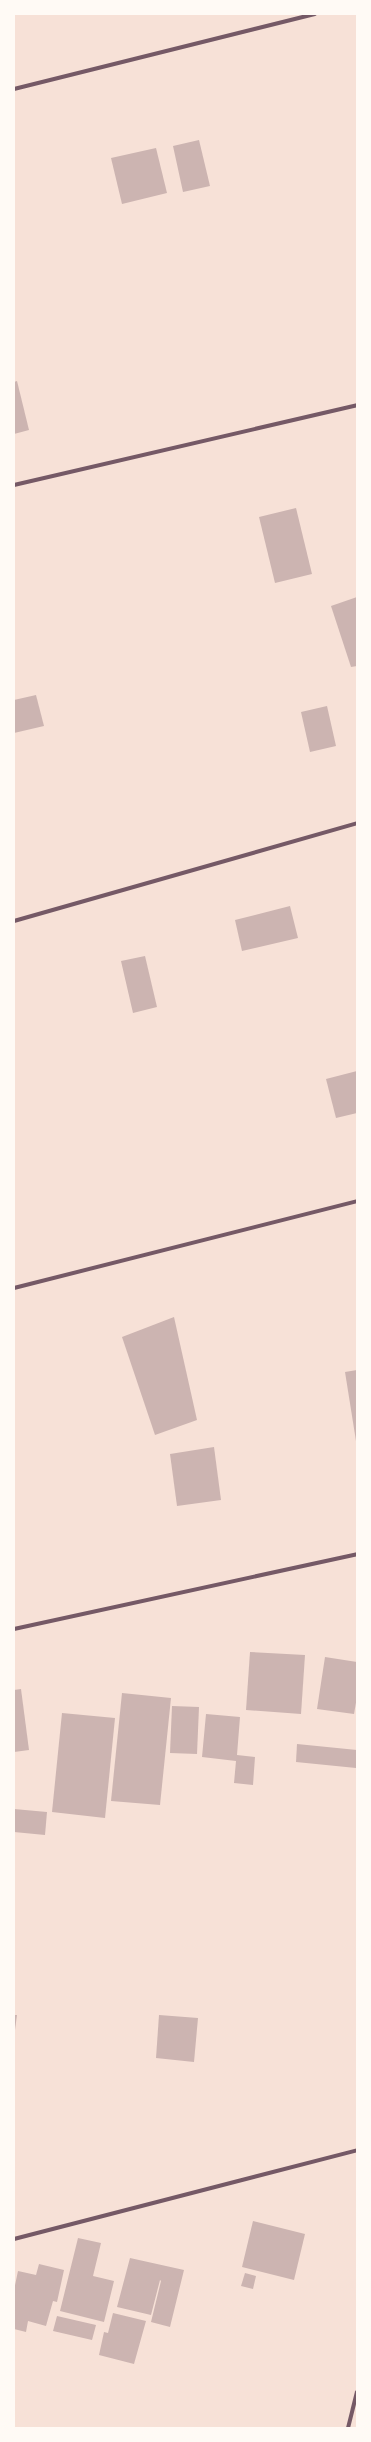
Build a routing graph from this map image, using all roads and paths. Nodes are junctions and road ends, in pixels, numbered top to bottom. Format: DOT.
graph roads {
  1 [pos="315,14"];
  2 [pos="14,89"];
  3 [pos="357,404"];
  4 [pos="14,485"];
  5 [pos="357,823"];
  6 [pos="14,921"];
  7 [pos="357,1201"];
  8 [pos="14,1288"];
  9 [pos="357,1554"];
  10 [pos="14,1629"];
  11 [pos="357,2150"];
  12 [pos="14,2239"];
  13 [pos="357,2392"];
  14 [pos="348,2428"];
  1 -- 2 [label="street"];
  3 -- 4 [label="street"];
  5 -- 6 [label="street"];
  7 -- 8 [label="street"];
  9 -- 10 [label="street"];
  11 -- 12 [label="street"];
  13 -- 14 [label="street"];
}
